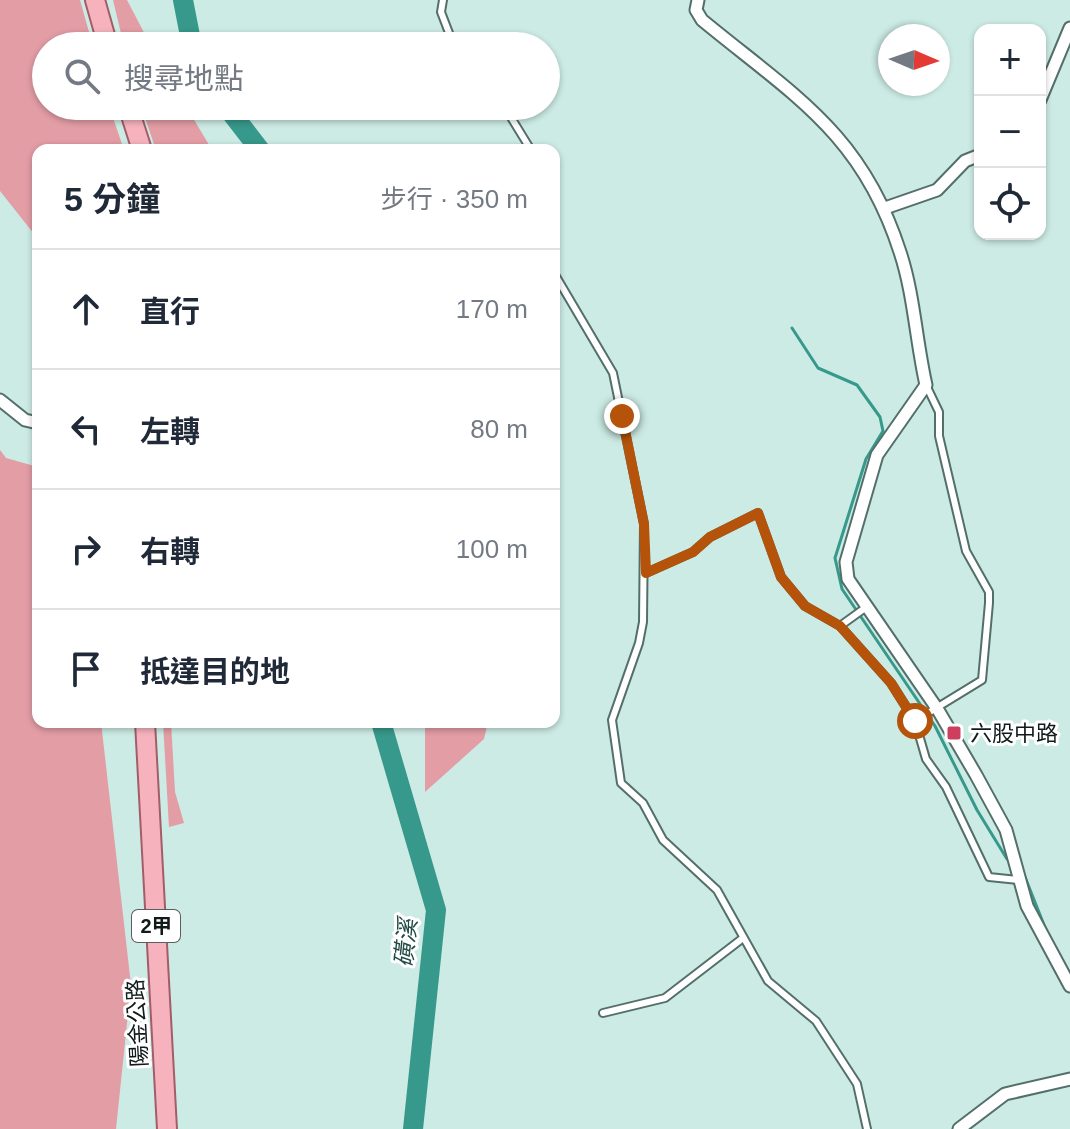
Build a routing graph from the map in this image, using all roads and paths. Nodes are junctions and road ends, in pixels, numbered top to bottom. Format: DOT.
graph roads {
  1 [pos="95,0"];
  2 [pos="443,0"];
  3 [pos="698,0"];
  4 [pos="1070,28"];
  5 [pos="104,32"];
  6 [pos="449,32"];
  7 [pos="1042,96"];
  8 [pos="132,120"];
  9 [pos="513,120"];
  10 [pos="140,144"];
  11 [pos="527,144"];
  12 [pos="974,157"];
  13 [pos="885,208"];
  14 [pos="560,283"];
  15 [pos="926,385"];
  16 [pos="0,400"];
  17 [pos="32,422"];
  18 [pos="646,573"];
  19 [pos="865,608"];
  20 [pos="840,626"];
  21 [pos="938,710"];
  22 [pos="915,721"];
  23 [pos="145,728"];
  24 [pos="1019,880"];
  25 [pos="743,938"];
  26 [pos="1070,986"];
  27 [pos="603,1013"];
  28 [pos="1070,1079"];
  29 [pos="167,1129"];
  30 [pos="867,1129"];
  31 [pos="959,1129"];
  1 -- 5 [label="main road"];
  2 -- 6 [label="lane"];
  3 -- 13 [label="street"];
  4 -- 7 [label="street"];
  8 -- 10 [label="main road"];
  9 -- 11 [label="lane"];
  12 -- 13 [label="street"];
  13 -- 15 [label="street"];
  14 -- 18 [label="lane"];
  15 -- 19 [label="street"];
  15 -- 21 [label="lane"];
  16 -- 17 [label="street"];
  18 -- 20 [label="lane"];
  18 -- 25 [label="lane"];
  19 -- 20 [label="lane"];
  19 -- 21 [label="street"];
  20 -- 22 [label="lane"];
  21 -- 22 [label="lane"];
  21 -- 24 [label="street"];
  22 -- 24 [label="lane"];
  23 -- 29 [label="main road, 陽金公路 / 2甲"];
  24 -- 26 [label="street"];
  25 -- 27 [label="lane"];
  25 -- 30 [label="lane"];
  28 -- 31 [label="street"];
}
